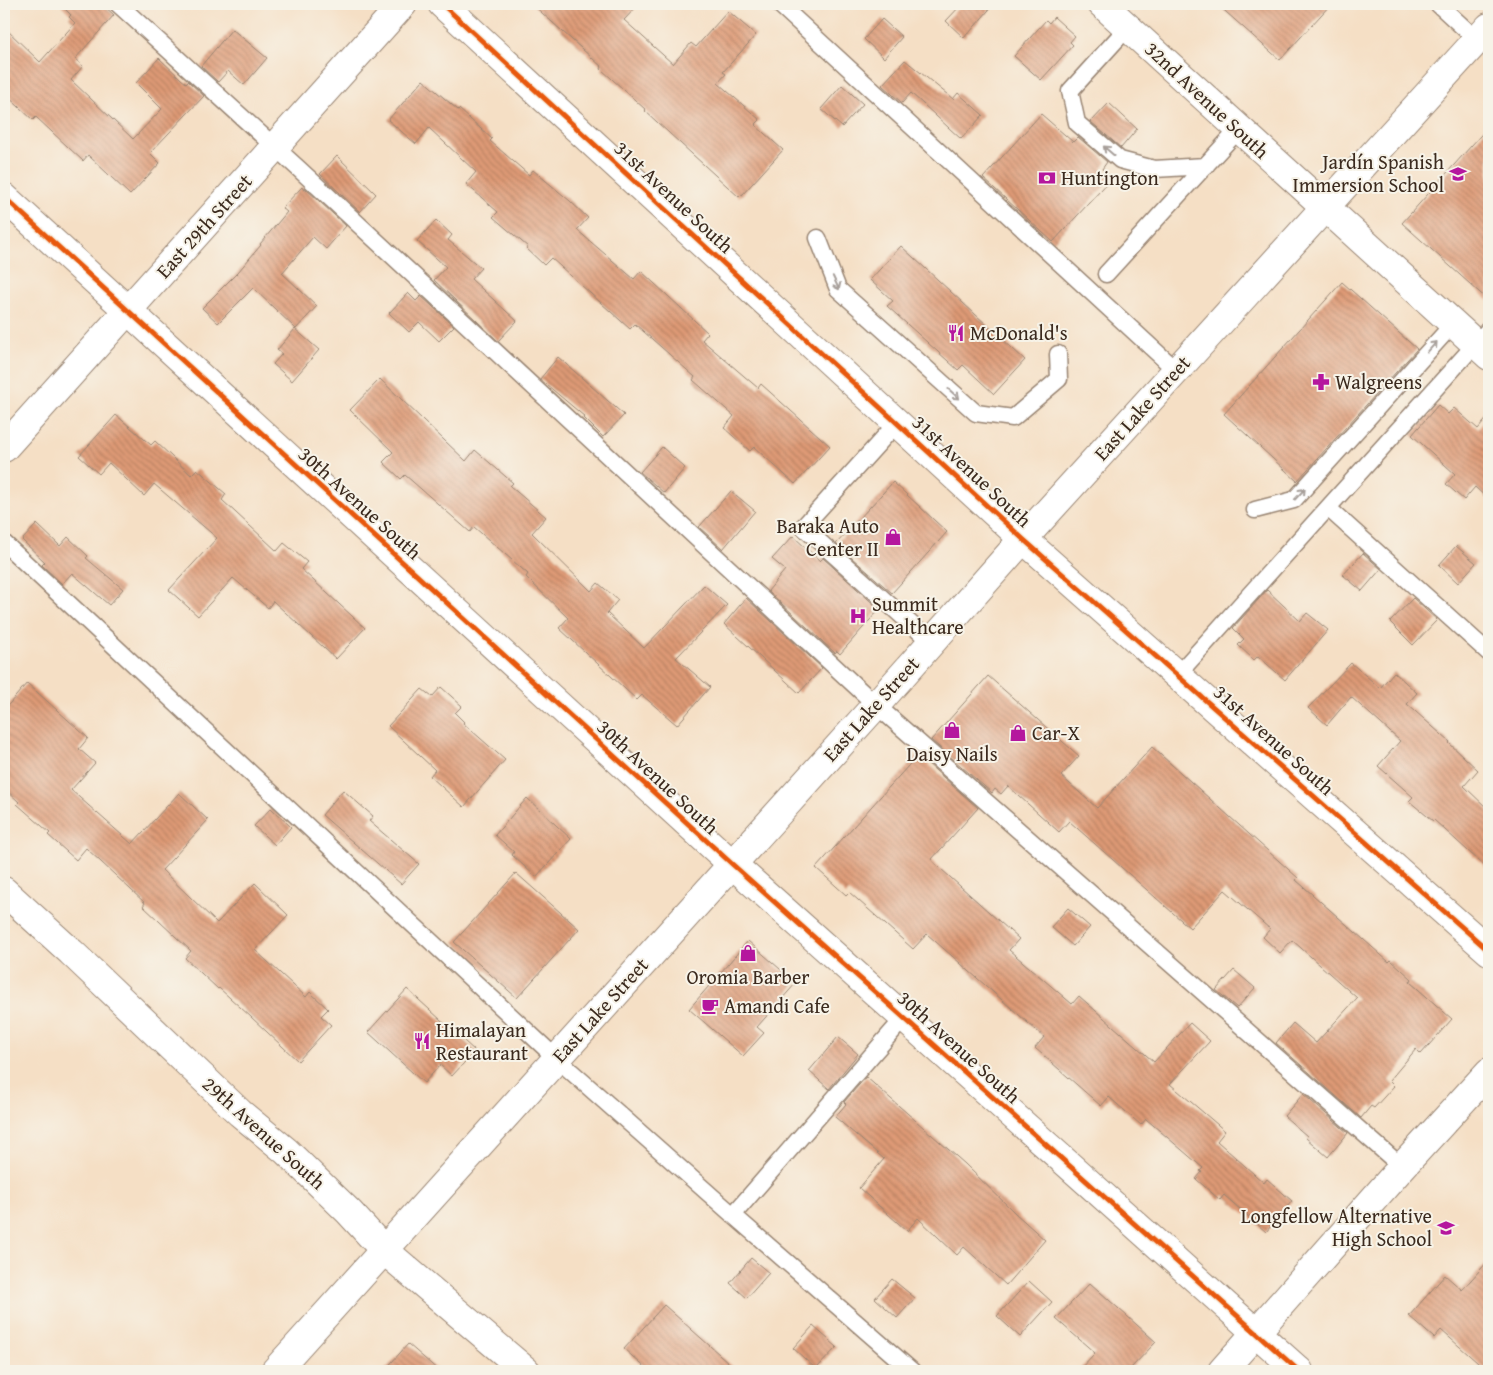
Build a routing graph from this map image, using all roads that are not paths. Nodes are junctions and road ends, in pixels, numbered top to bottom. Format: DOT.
graph roads {
  1 [pos="118,4"];
  2 [pos="403,4"];
  3 [pos="442,4"];
  4 [pos="779,4"];
  5 [pos="1102,4"];
  6 [pos="1438,4"];
  7 [pos="1128,27"];
  8 [pos="1483,34"];
  9 [pos="1239,129"];
  10 [pos="274,147"];
  11 [pos="1206,166"];
  12 [pos="4,197"];
  13 [pos="1325,208"];
  14 [pos="818,238"];
  15 [pos="1106,274"];
  16 [pos="127,310"];
  17 [pos="1453,324"];
  18 [pos="1485,343"];
  19 [pos="1058,354"];
  20 [pos="1177,371"];
  21 [pos="897,423"];
  22 [pos="4,448"];
  23 [pos="1328,508"];
  24 [pos="1255,510"];
  25 [pos="1023,539"];
  26 [pos="4,543"];
  27 [pos="931,642"];
  28 [pos="1489,653"];
  29 [pos="1178,674"];
  30 [pos="876,705"];
  31 [pos="732,864"];
  32 [pos="4,891"];
  33 [pos="1489,951"];
  34 [pos="904,1018"];
  35 [pos="556,1059"];
  36 [pos="1489,1072"];
  37 [pos="1402,1167"];
  38 [pos="733,1215"];
  39 [pos="385,1251"];
  40 [pos="1256,1334"];
  41 [pos="286,1368"];
  42 [pos="526,1371"];
  43 [pos="912,1371"];
  44 [pos="1222,1371"];
  45 [pos="1299,1371"];
  1 -- 10 [label="lane"];
  2 -- 10 [label="street, East 29th Street"];
  3 -- 21 [label="street, 31st Avenue South"];
  4 -- 20 [label="lane"];
  5 -- 7 [label="street, 32nd Avenue South"];
  6 -- 8 [label="lane"];
  7 -- 9 [label="street, 32nd Avenue South"];
  11 -- 7 [label="lane, one-way"];
  8 -- 13 [label="street, East Lake Street"];
  9 -- 11 [label="lane"];
  9 -- 13 [label="street, 32nd Avenue South"];
  10 -- 16 [label="street, East 29th Street"];
  10 -- 30 [label="lane"];
  11 -- 15 [label="lane"];
  12 -- 16 [label="street, 30th Avenue South"];
  13 -- 17 [label="street, 32nd Avenue South"];
  13 -- 20 [label="street, East Lake Street"];
  14 -- 19 [label="lane, one-way"];
  16 -- 22 [label="street, East 29th Street"];
  16 -- 31 [label="street, 30th Avenue South"];
  17 -- 18 [label="street, 32nd Avenue South"];
  24 -- 17 [label="lane, one-way"];
  18 -- 23 [label="lane"];
  20 -- 25 [label="street, East Lake Street"];
  21 -- 25 [label="street, 31st Avenue South"];
  21 -- 27 [label="lane"];
  23 -- 28 [label="lane"];
  23 -- 29 [label="lane"];
  25 -- 27 [label="street, East Lake Street"];
  25 -- 29 [label="street, 31st Avenue South"];
  26 -- 35 [label="lane"];
  27 -- 30 [label="street, East Lake Street"];
  29 -- 33 [label="street, 31st Avenue South"];
  30 -- 31 [label="street, East Lake Street"];
  30 -- 37 [label="lane"];
  31 -- 34 [label="street, 30th Avenue South"];
  31 -- 35 [label="street, East Lake Street"];
  32 -- 39 [label="street, 29th Avenue South"];
  34 -- 38 [label="lane"];
  34 -- 40 [label="street, 30th Avenue South"];
  35 -- 38 [label="lane"];
  35 -- 39 [label="street, East Lake Street"];
  36 -- 37 [label="street"];
  37 -- 40 [label="street"];
  38 -- 43 [label="lane"];
  39 -- 41 [label="street, East Lake Street"];
  39 -- 42 [label="street, 29th Avenue South"];
  40 -- 44 [label="street"];
  40 -- 45 [label="street, 30th Avenue South"];
}
